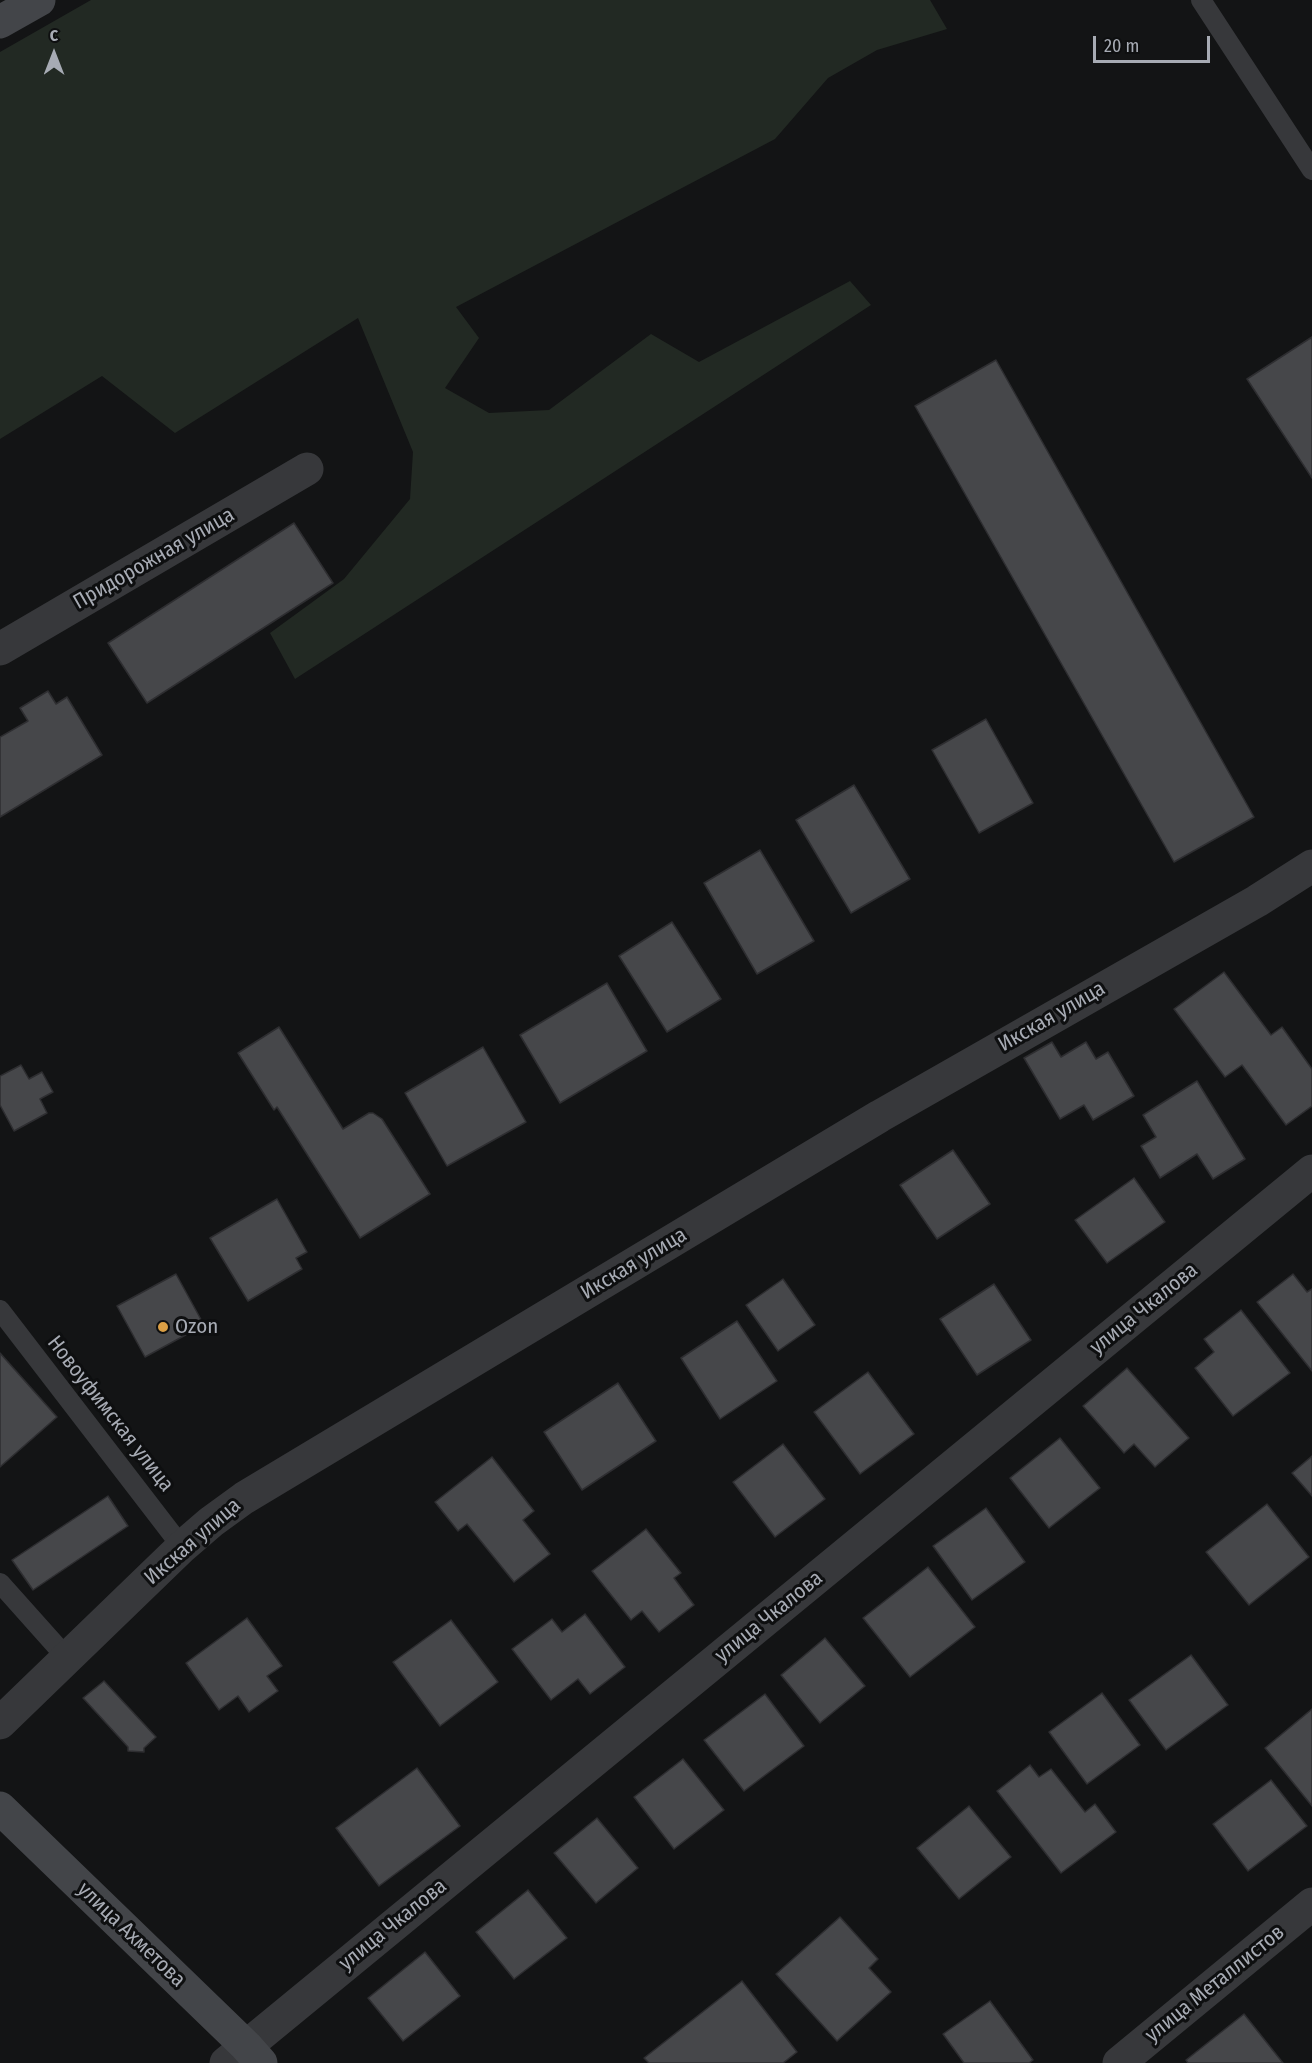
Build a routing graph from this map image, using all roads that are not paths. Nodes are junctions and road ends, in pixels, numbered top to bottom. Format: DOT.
graph roads {
  1 [pos="39,0"];
  2 [pos="1201,0"];
  3 [pos="0,22"];
  4 [pos="1312,170"];
  5 [pos="308,469"];
  6 [pos="0,649"];
  7 [pos="1312,866"];
  8 [pos="1312,1171"];
  9 [pos="0,1310"];
  10 [pos="182,1547"];
  11 [pos="0,1583"];
  12 [pos="67,1658"];
  13 [pos="0,1723"];
  14 [pos="0,1808"];
  15 [pos="1312,1904"];
  16 [pos="244,2057"];
  17 [pos="1119,2063"];
  1 -- 3 [label="main road"];
  2 -- 4 [label="lane"];
  5 -- 6 [label="street, Придорожная улица"];
  7 -- 10 [label="street, Икская улица"];
  8 -- 16 [label="street, улица Чкалова"];
  9 -- 10 [label="lane, Новоуфимская улица"];
  10 -- 12 [label="street, Икская улица"];
  11 -- 12 [label="lane"];
  12 -- 13 [label="street, Икская улица"];
  14 -- 16 [label="main road, улица Ахметова"];
  15 -- 17 [label="street, улица Металлистов"];
}
